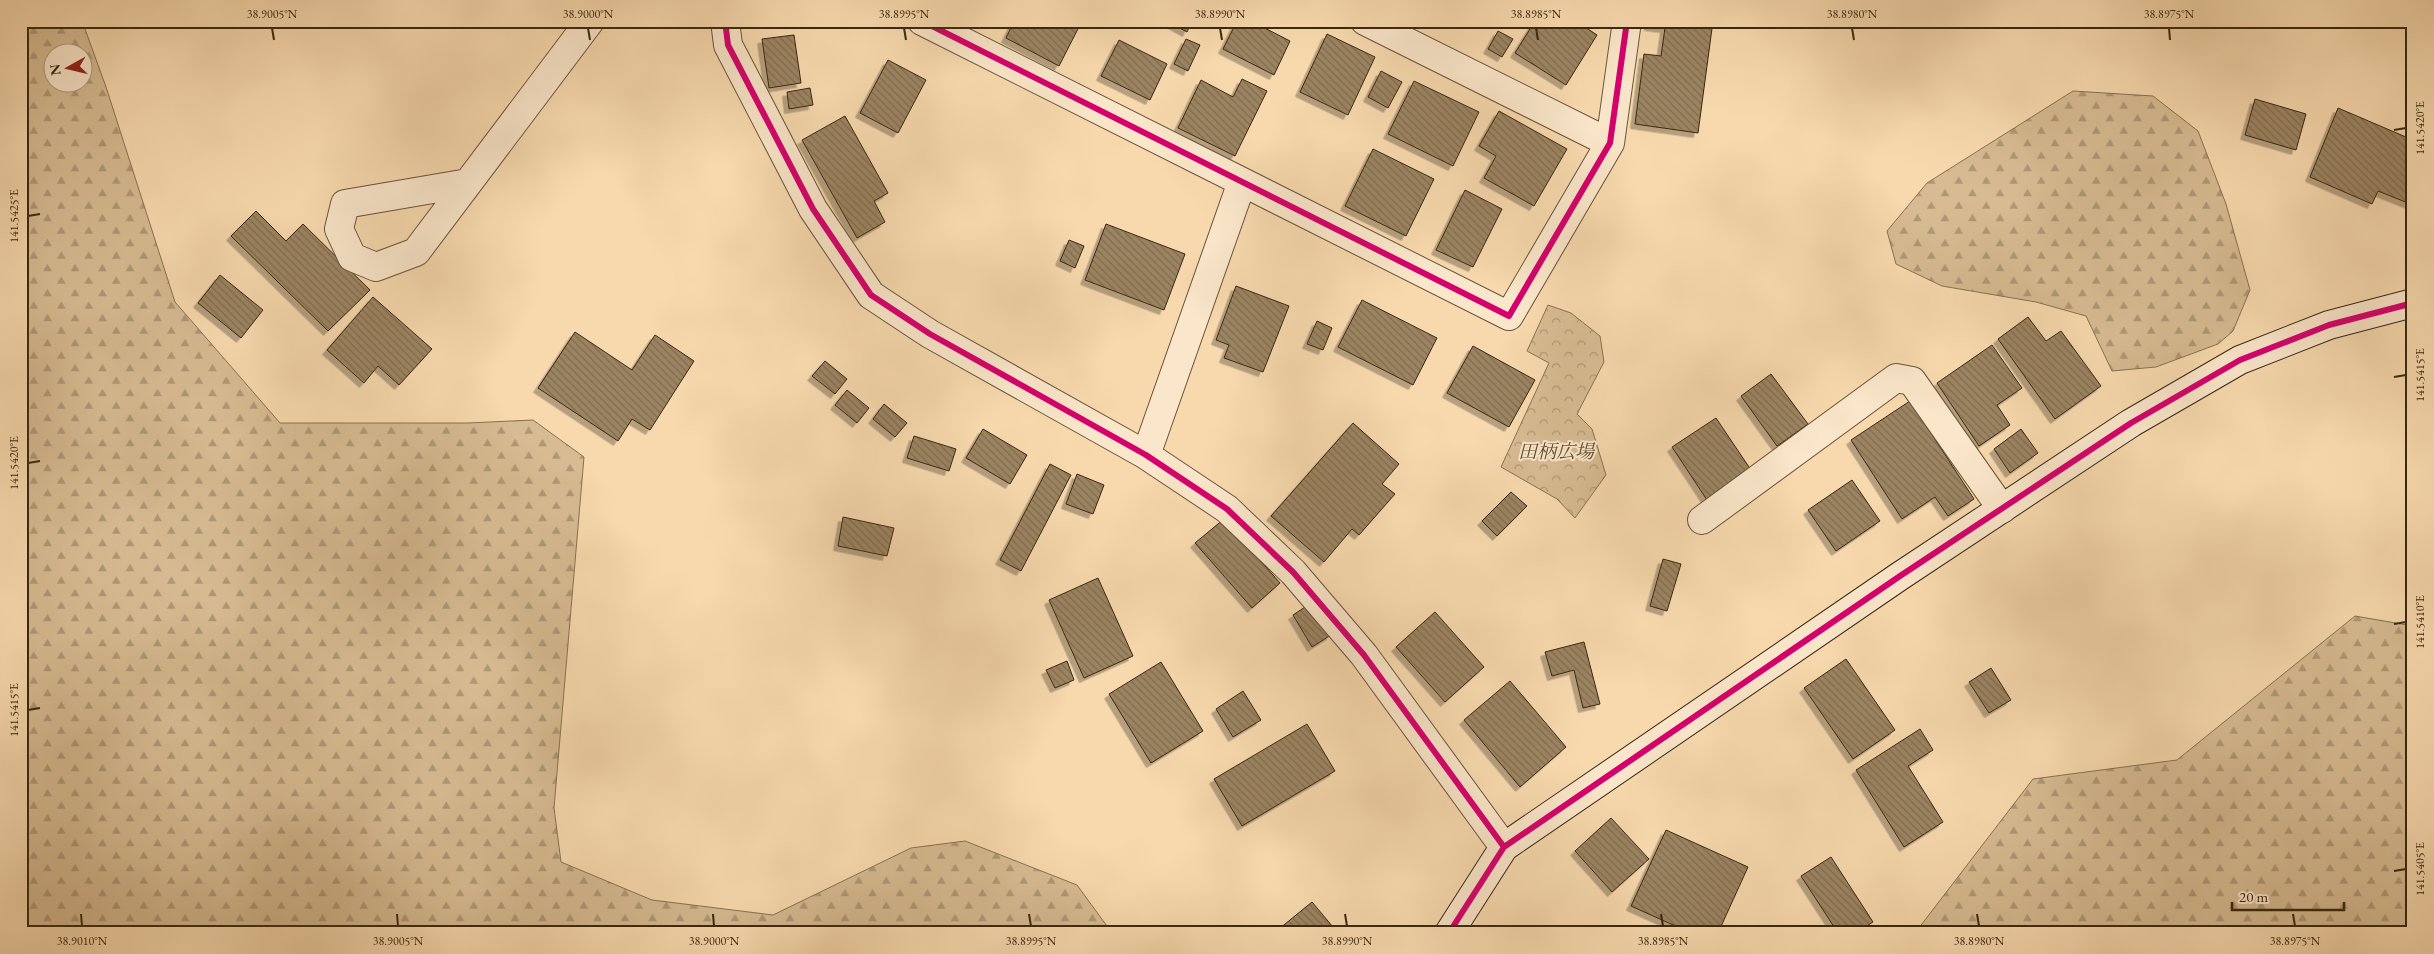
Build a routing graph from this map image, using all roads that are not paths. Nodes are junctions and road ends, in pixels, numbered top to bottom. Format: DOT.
graph roads {
  1 [pos="590,21"];
  2 [pos="725,21"];
  3 [pos="922,21"];
  4 [pos="1365,21"];
  5 [pos="1627,21"];
  6 [pos="1610,143"];
  7 [pos="1242,182"];
  8 [pos="468,183"];
  9 [pos="2413,304"];
  10 [pos="1146,455"];
  11 [pos="2002,509"];
  12 [pos="1702,520"];
  13 [pos="1504,847"];
  14 [pos="1449,933"];
  1 -- 8 [label="street"];
  2 -- 10 [label="street"];
  3 -- 7 [label="street"];
  4 -- 6 [label="street"];
  5 -- 6 [label="street"];
  6 -- 7 [label="street"];
  7 -- 10 [label="street"];
  9 -- 11 [label="street"];
  10 -- 13 [label="street"];
  11 -- 12 [label="street"];
  11 -- 13 [label="street"];
  13 -- 14 [label="street"];
}
